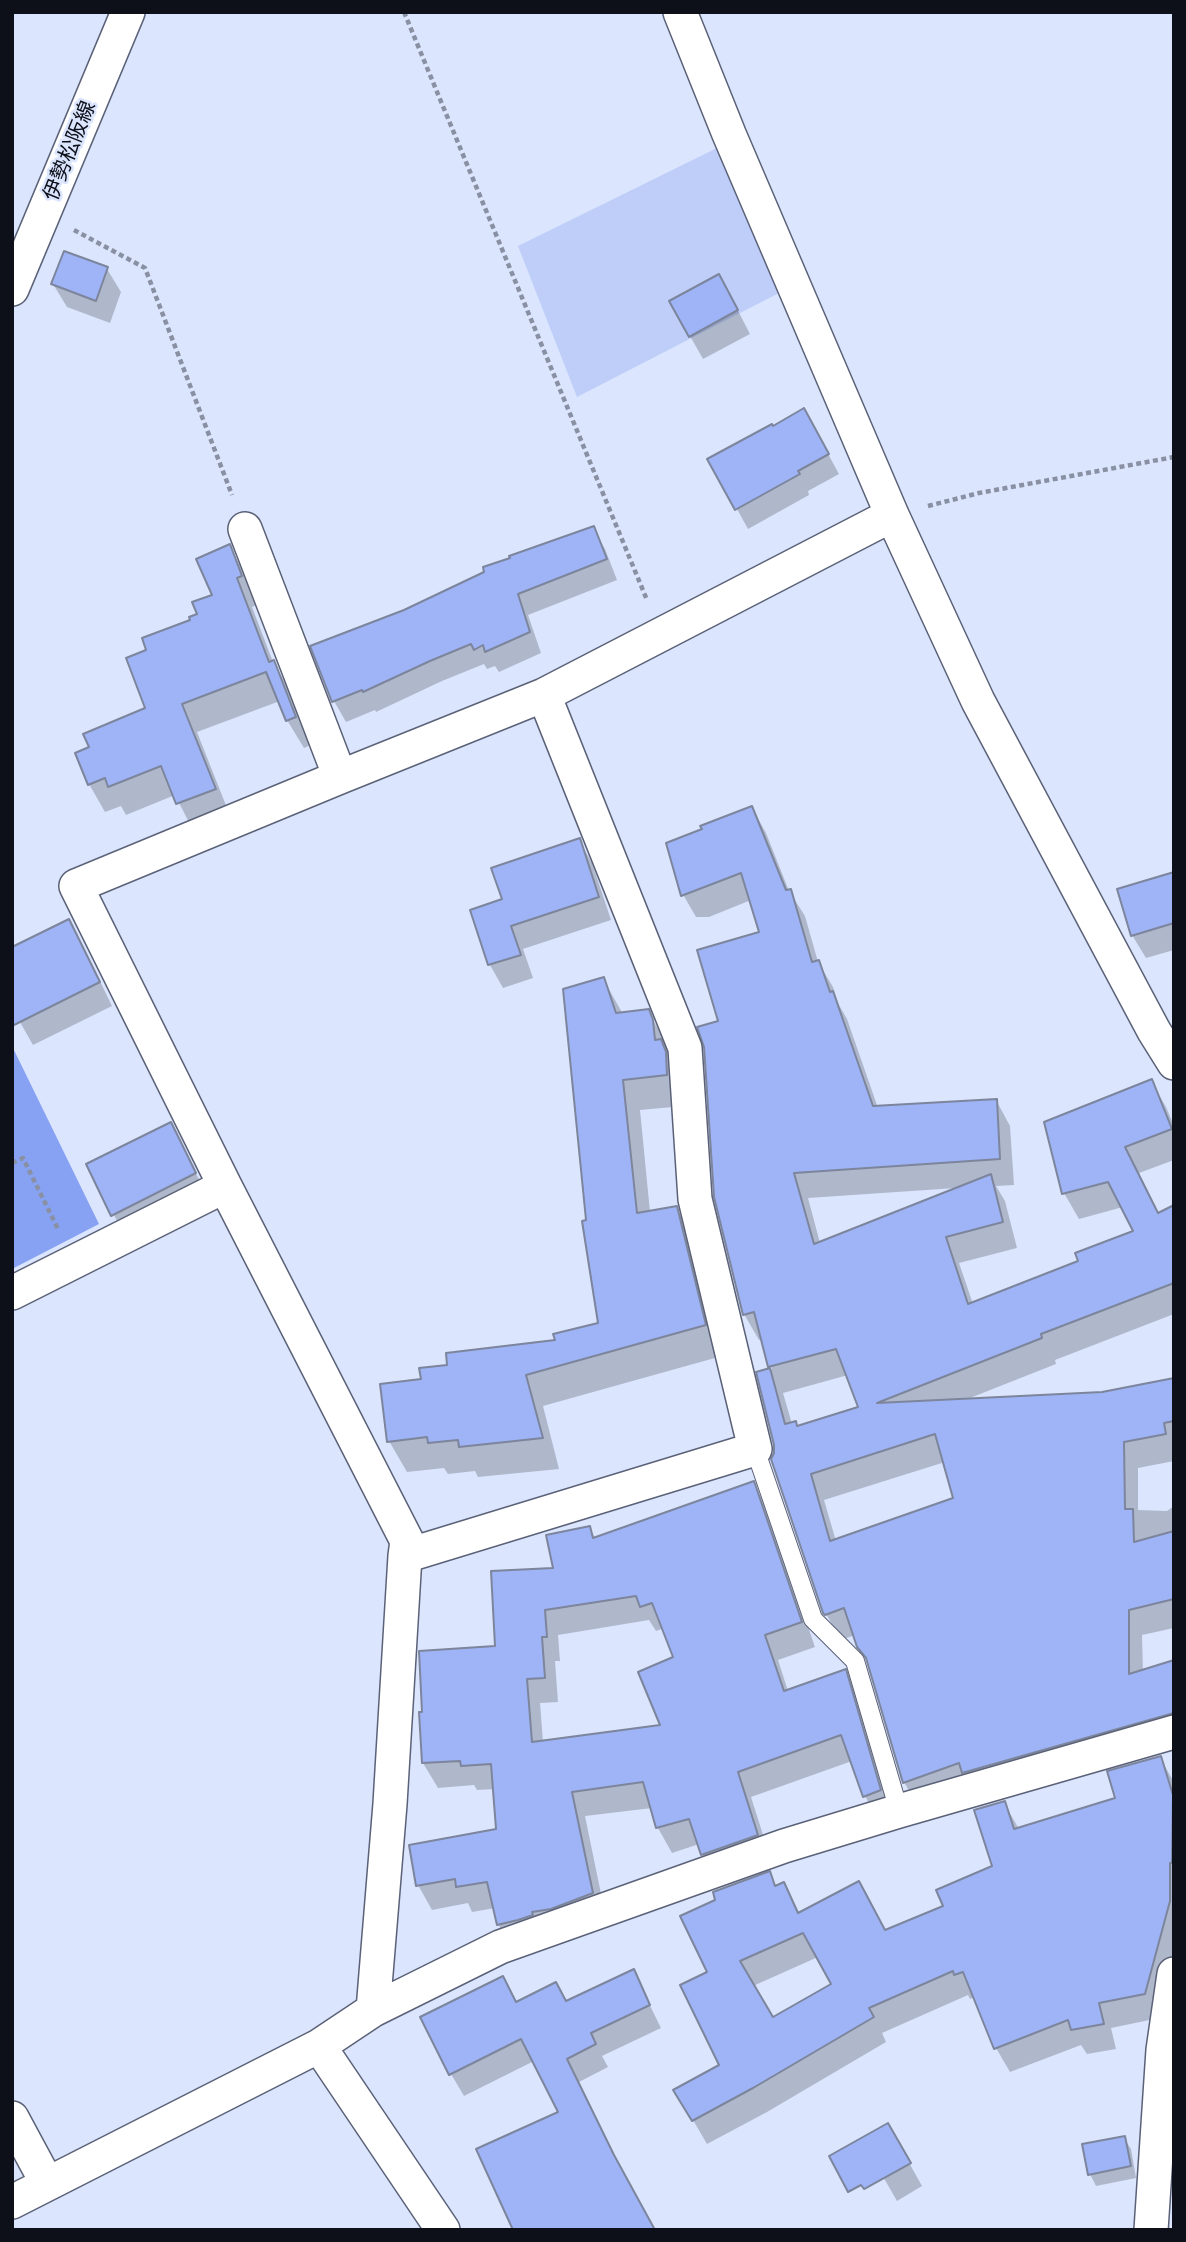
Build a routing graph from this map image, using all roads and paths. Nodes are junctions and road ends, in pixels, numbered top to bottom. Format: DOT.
graph roads {
  1 [pos="128,12"];
  2 [pos="404,12"];
  3 [pos="680,12"];
  4 [pos="44,214"];
  5 [pos="12,289"];
  6 [pos="1174,457"];
  7 [pos="892,515"];
  8 [pos="245,529"];
  9 [pos="662,635"];
  10 [pos="544,695"];
  11 [pos="340,776"];
  12 [pos="1174,1063"];
  13 [pos="12,1163"];
  14 [pos="225,1186"];
  15 [pos="74,1262"];
  16 [pos="12,1293"];
  17 [pos="755,1449"];
  18 [pos="405,1556"];
  19 [pos="1174,1732"];
  20 [pos="899,1811"];
  21 [pos="1174,1974"];
  22 [pos="373,2010"];
  23 [pos="319,2046"];
  24 [pos="12,2118"];
  25 [pos="47,2183"];
  26 [pos="12,2202"];
  27 [pos="443,2230"];
  28 [pos="1151,2230"];
  1 -- 4 [label="street, 伊勢松阪線"];
  2 -- 9 [label="path"];
  3 -- 7 [label="street"];
  4 -- 5 [label="street, 伊勢松阪線"];
  4 -- 8 [label="path"];
  6 -- 7 [label="path"];
  7 -- 9 [label="street"];
  7 -- 12 [label="street"];
  8 -- 11 [label="street"];
  9 -- 10 [label="street"];
  10 -- 11 [label="street"];
  10 -- 17 [label="street"];
  11 -- 14 [label="street"];
  13 -- 15 [label="path"];
  14 -- 15 [label="street"];
  14 -- 18 [label="street"];
  15 -- 16 [label="street"];
  17 -- 18 [label="street"];
  17 -- 20 [label="lane"];
  18 -- 22 [label="street"];
  19 -- 20 [label="street"];
  20 -- 22 [label="street"];
  21 -- 28 [label="street"];
  22 -- 23 [label="street"];
  23 -- 25 [label="street"];
  23 -- 27 [label="street"];
  24 -- 25 [label="street"];
  25 -- 26 [label="street"];
}
